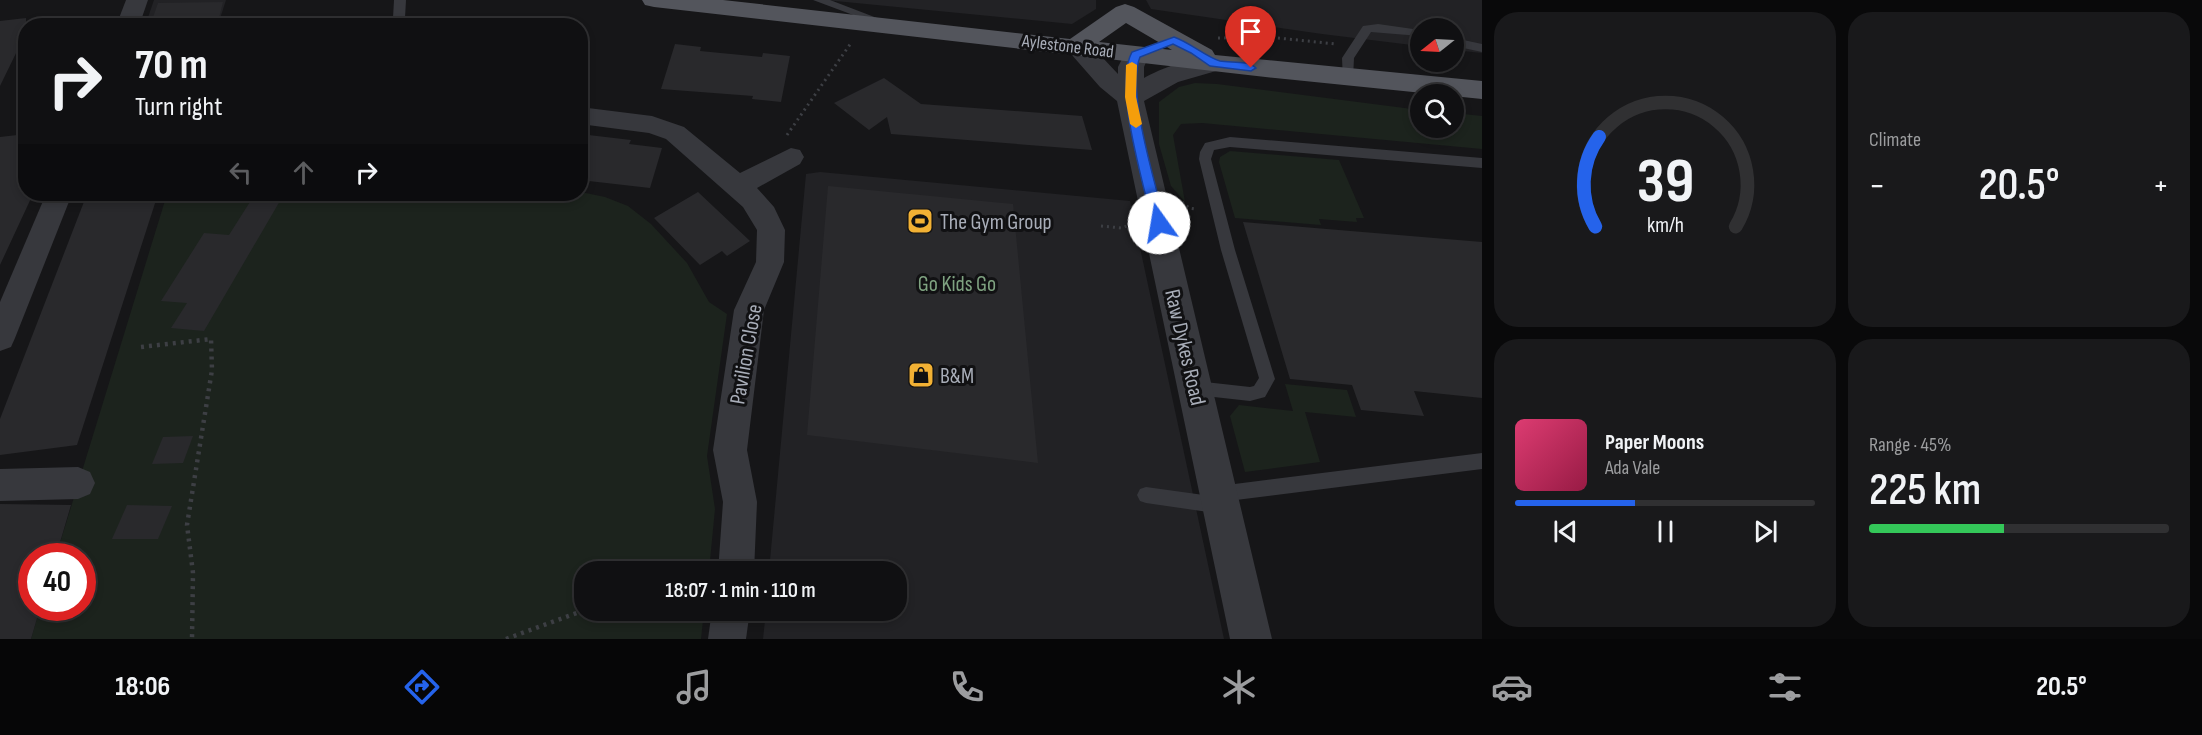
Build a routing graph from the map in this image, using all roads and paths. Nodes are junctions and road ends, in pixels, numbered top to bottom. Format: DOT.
graph roads {
  1 [pos="137,0"];
  2 [pos="400,0"];
  3 [pos="654,0"];
  4 [pos="819,0"];
  5 [pos="1122,6"];
  6 [pos="130,18"];
  7 [pos="398,18"];
  8 [pos="877,23"];
  9 [pos="1410,32"];
  10 [pos="1174,40"];
  11 [pos="1464,44"];
  12 [pos="1077,46"];
  13 [pos="1356,46"];
  14 [pos="1482,48"];
  15 [pos="1211,51"];
  16 [pos="1136,55"];
  17 [pos="1347,78"];
  18 [pos="1482,90"];
  19 [pos="1130,97"];
  20 [pos="588,116"];
  21 [pos="791,157"];
  22 [pos="1482,163"];
  23 [pos="739,186"];
  24 [pos="56,201"];
  25 [pos="1101,226"];
  26 [pos="1122,228"];
  27 [pos="0,339"];
  28 [pos="141,347"];
  29 [pos="1196,388"];
  30 [pos="1482,461"];
  31 [pos="78,483"];
  32 [pos="0,485"];
  33 [pos="1146,495"];
  34 [pos="1221,500"];
  35 [pos="737,561"];
  36 [pos="574,614"];
  37 [pos="729,621"];
  38 [pos="192,639"];
  39 [pos="506,639"];
  40 [pos="727,639"];
  41 [pos="1251,639"];
  1 -- 6 [label="street"];
  2 -- 7 [label="lane"];
  3 -- 8 [label="main road, Aylestone Road"];
  4 -- 8 [label="lane"];
  5 -- 10 [label="main road"];
  5 -- 12 [label="main road"];
  5 -- 16 [label="main road"];
  8 -- 12 [label="main road, Aylestone Road"];
  8 -- 21 [label="path"];
  9 -- 13 [label="lane"];
  10 -- 15 [label="main road"];
  10 -- 16 [label="main road"];
  11 -- 14 [label="lane"];
  12 -- 16 [label="main road, Aylestone Road"];
  12 -- 19 [label="street"];
  13 -- 15 [label="path"];
  13 -- 17 [label="lane"];
  15 -- 16 [label="main road, Aylestone Road"];
  15 -- 17 [label="main road, Aylestone Road"];
  15 -- 19 [label="street"];
  16 -- 19 [label="street, Raw Dykes Road"];
  17 -- 18 [label="main road, Aylestone Road"];
  19 -- 29 [label="street, Raw Dykes Road"];
  20 -- 23 [label="street, Pavilion Close"];
  21 -- 23 [label="street"];
  22 -- 29 [label="lane"];
  23 -- 35 [label="street, Pavilion Close"];
  24 -- 27 [label="street"];
  25 -- 26 [label="path"];
  28 -- 38 [label="path"];
  29 -- 34 [label="street, Raw Dykes Road"];
  30 -- 34 [label="lane"];
  31 -- 32 [label="street"];
  33 -- 34 [label="lane"];
  34 -- 41 [label="street, Raw Dykes Road"];
  36 -- 39 [label="path"];
  37 -- 40 [label="street"];
}
